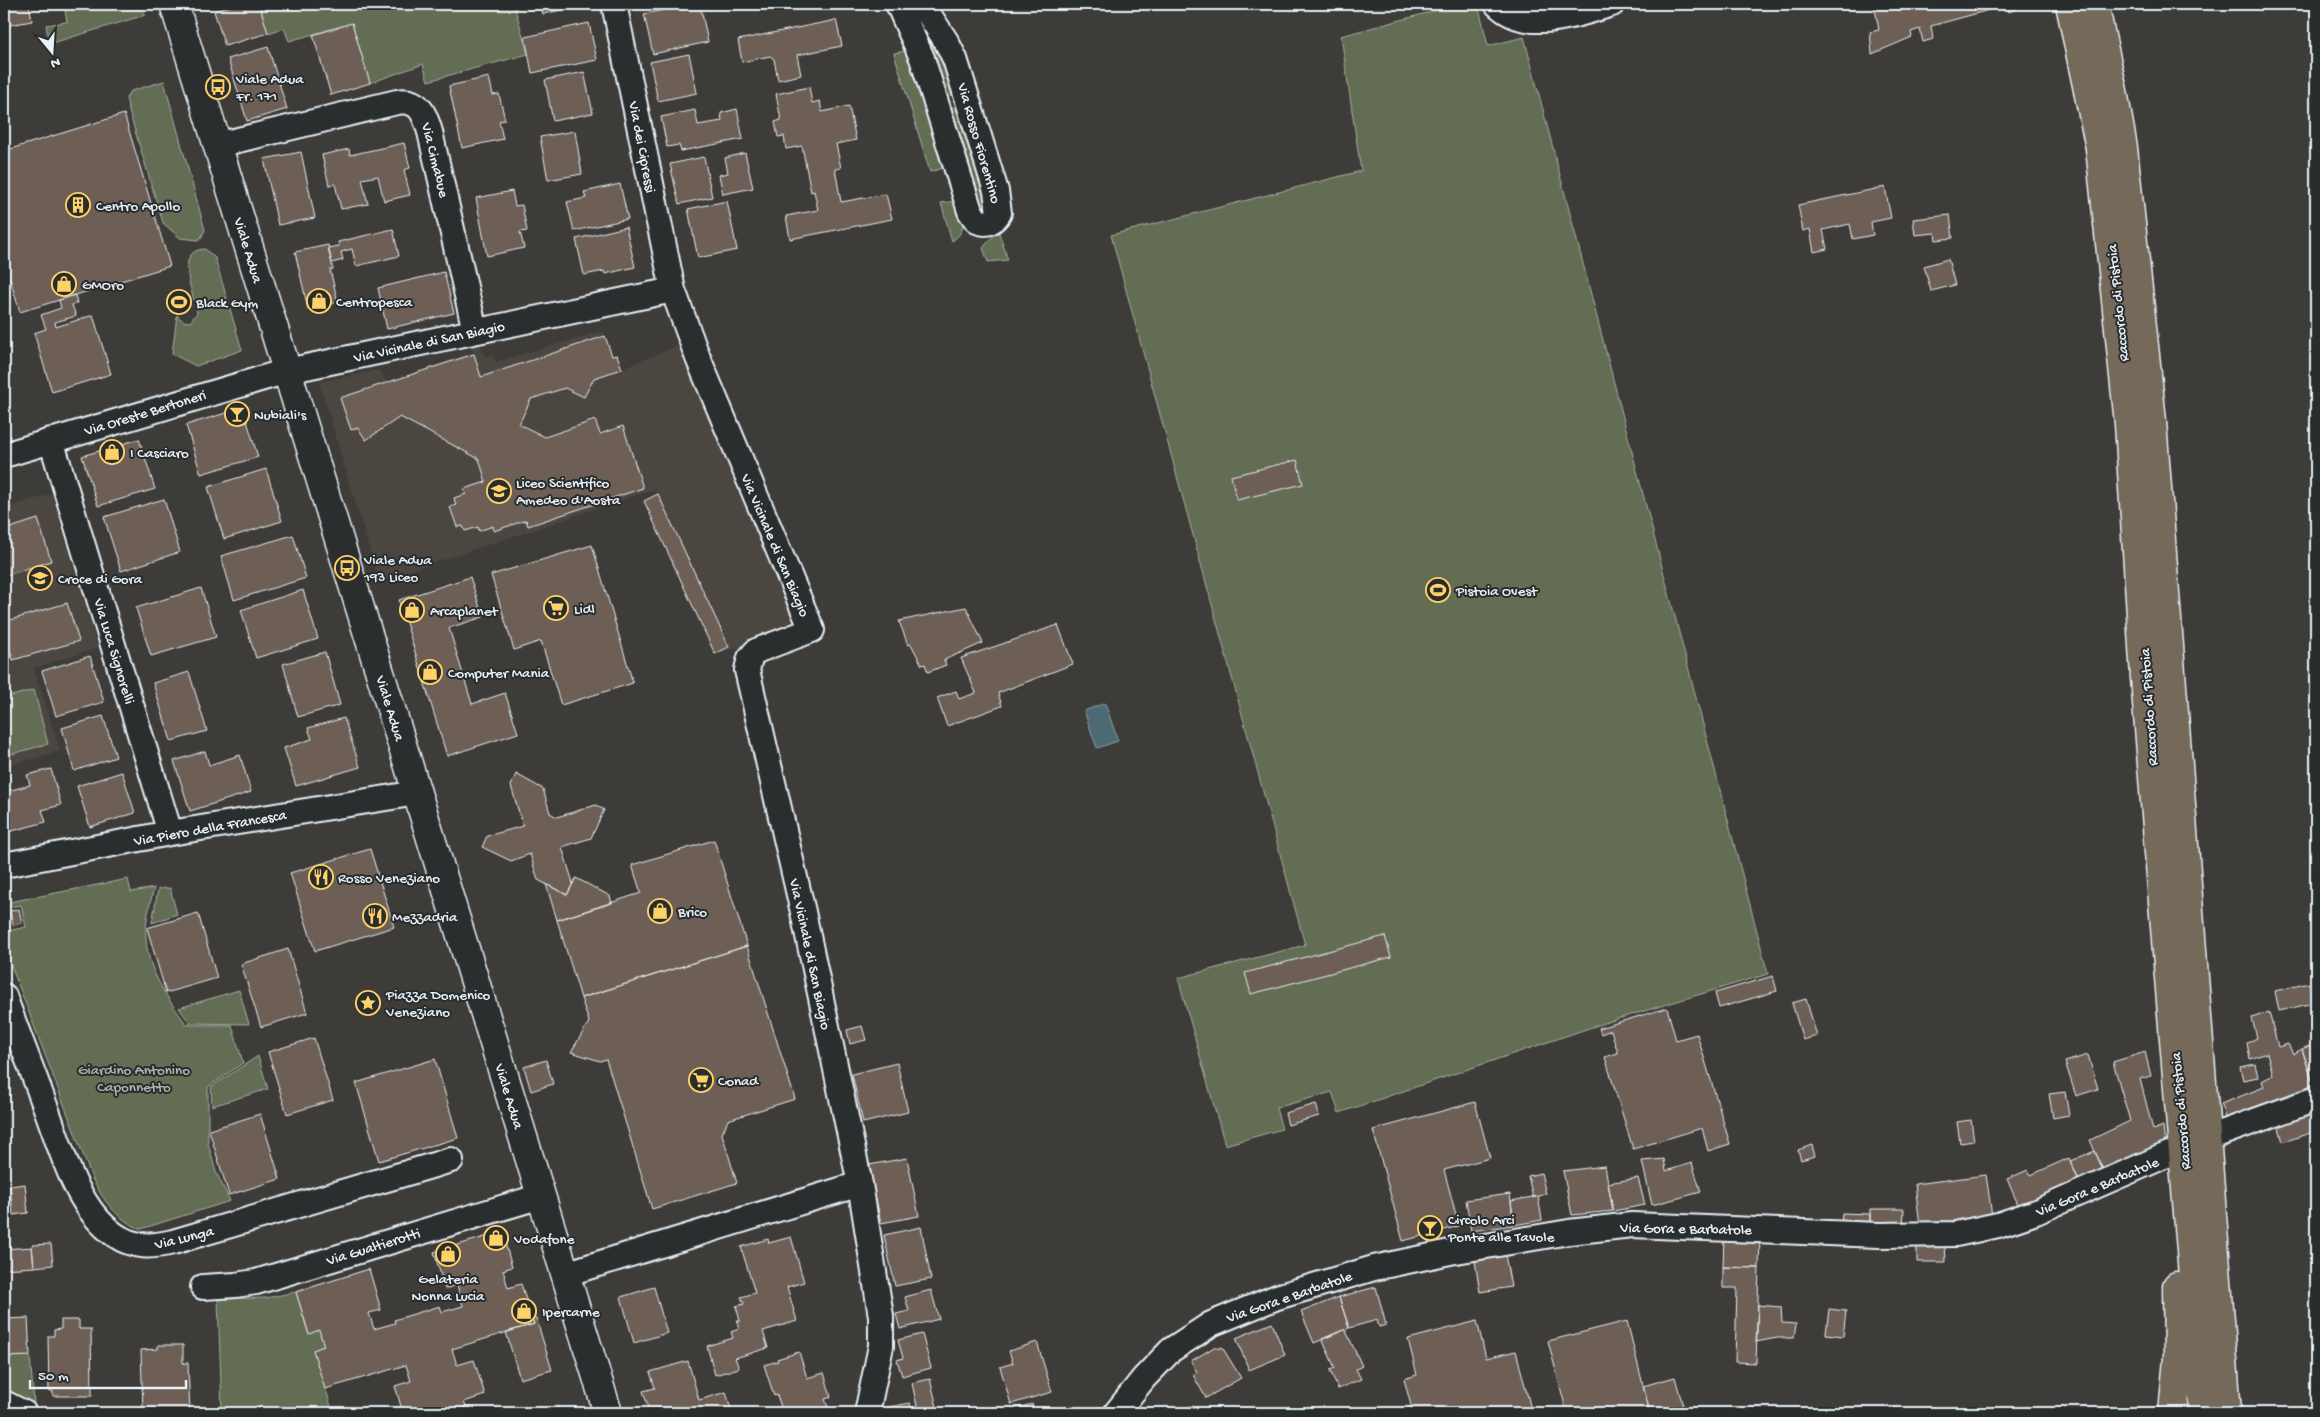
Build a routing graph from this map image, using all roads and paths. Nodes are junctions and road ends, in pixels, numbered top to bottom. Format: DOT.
graph roads {
  1 [pos="174,4"];
  2 [pos="614,4"];
  3 [pos="898,4"];
  4 [pos="922,4"];
  5 [pos="1497,4"];
  6 [pos="1612,4"];
  7 [pos="2070,4"];
  8 [pos="2094,4"];
  9 [pos="966,94"];
  10 [pos="937,104"];
  11 [pos="217,145"];
  12 [pos="673,290"];
  13 [pos="475,331"];
  14 [pos="287,371"];
  15 [pos="51,440"];
  16 [pos="4,455"];
  17 [pos="417,792"];
  18 [pos="170,833"];
  19 [pos="4,865"];
  20 [pos="4,996"];
  21 [pos="2316,1100"];
  22 [pos="2219,1134"];
  23 [pos="2169,1154"];
  24 [pos="451,1160"];
  25 [pos="860,1184"];
  26 [pos="541,1196"];
  27 [pos="2188,1216"];
  28 [pos="565,1274"];
  29 [pos="203,1287"];
  30 [pos="4,1403"];
  31 [pos="2227,1407"];
  32 [pos="24,1413"];
  33 [pos="608,1413"];
  34 [pos="867,1413"];
  35 [pos="1116,1413"];
  36 [pos="2173,1413"];
  37 [pos="2204,1413"];
  1 -- 11 [label="main road, Viale Adua"];
  2 -- 12 [label="street, Via dei Cipressi"];
  3 -- 10 [label="street, Via Rosso Fiorentino"];
  4 -- 9 [label="street, Via Rosso Fiorentino"];
  5 -- 6 [label="street"];
  7 -- 27 [label="highway, Raccordo di Pistoia"];
  8 -- 31 [label="highway, Raccordo di Pistoia"];
  9 -- 10 [label="street"];
  9 -- 10 [label="street, Via Rosso Fiorentino"];
  11 -- 13 [label="street, Via Cimabue"];
  11 -- 14 [label="main road, Viale Adua"];
  12 -- 13 [label="street, Via Vicinale di San Biagio"];
  12 -- 25 [label="street, Via Vicinale di San Biagio"];
  13 -- 14 [label="street, Via Vicinale di San Biagio"];
  14 -- 15 [label="street, Via Oreste Bertoneri"];
  14 -- 17 [label="main road, Viale Adua"];
  15 -- 16 [label="street, Via Oreste Bertoneri"];
  15 -- 18 [label="street, Via Luca Signorelli"];
  17 -- 18 [label="street, Via Piero della Francesca"];
  17 -- 26 [label="main road, Viale Adua"];
  18 -- 19 [label="street, Via Piero della Francesca"];
  20 -- 24 [label="street, Via Lunga"];
  21 -- 22 [label="street"];
  23 -- 35 [label="street, Via Gora e Barbatole"];
  25 -- 28 [label="street"];
  25 -- 34 [label="street, Via Vicinale di San Biagio"];
  26 -- 28 [label="main road, Viale Adua"];
  26 -- 29 [label="street, Via Gualtierotti"];
  27 -- 36 [label="highway"];
  27 -- 37 [label="highway, Raccordo di Pistoia"];
  28 -- 33 [label="main road, Viale Adua"];
  30 -- 32 [label="street"];
}
